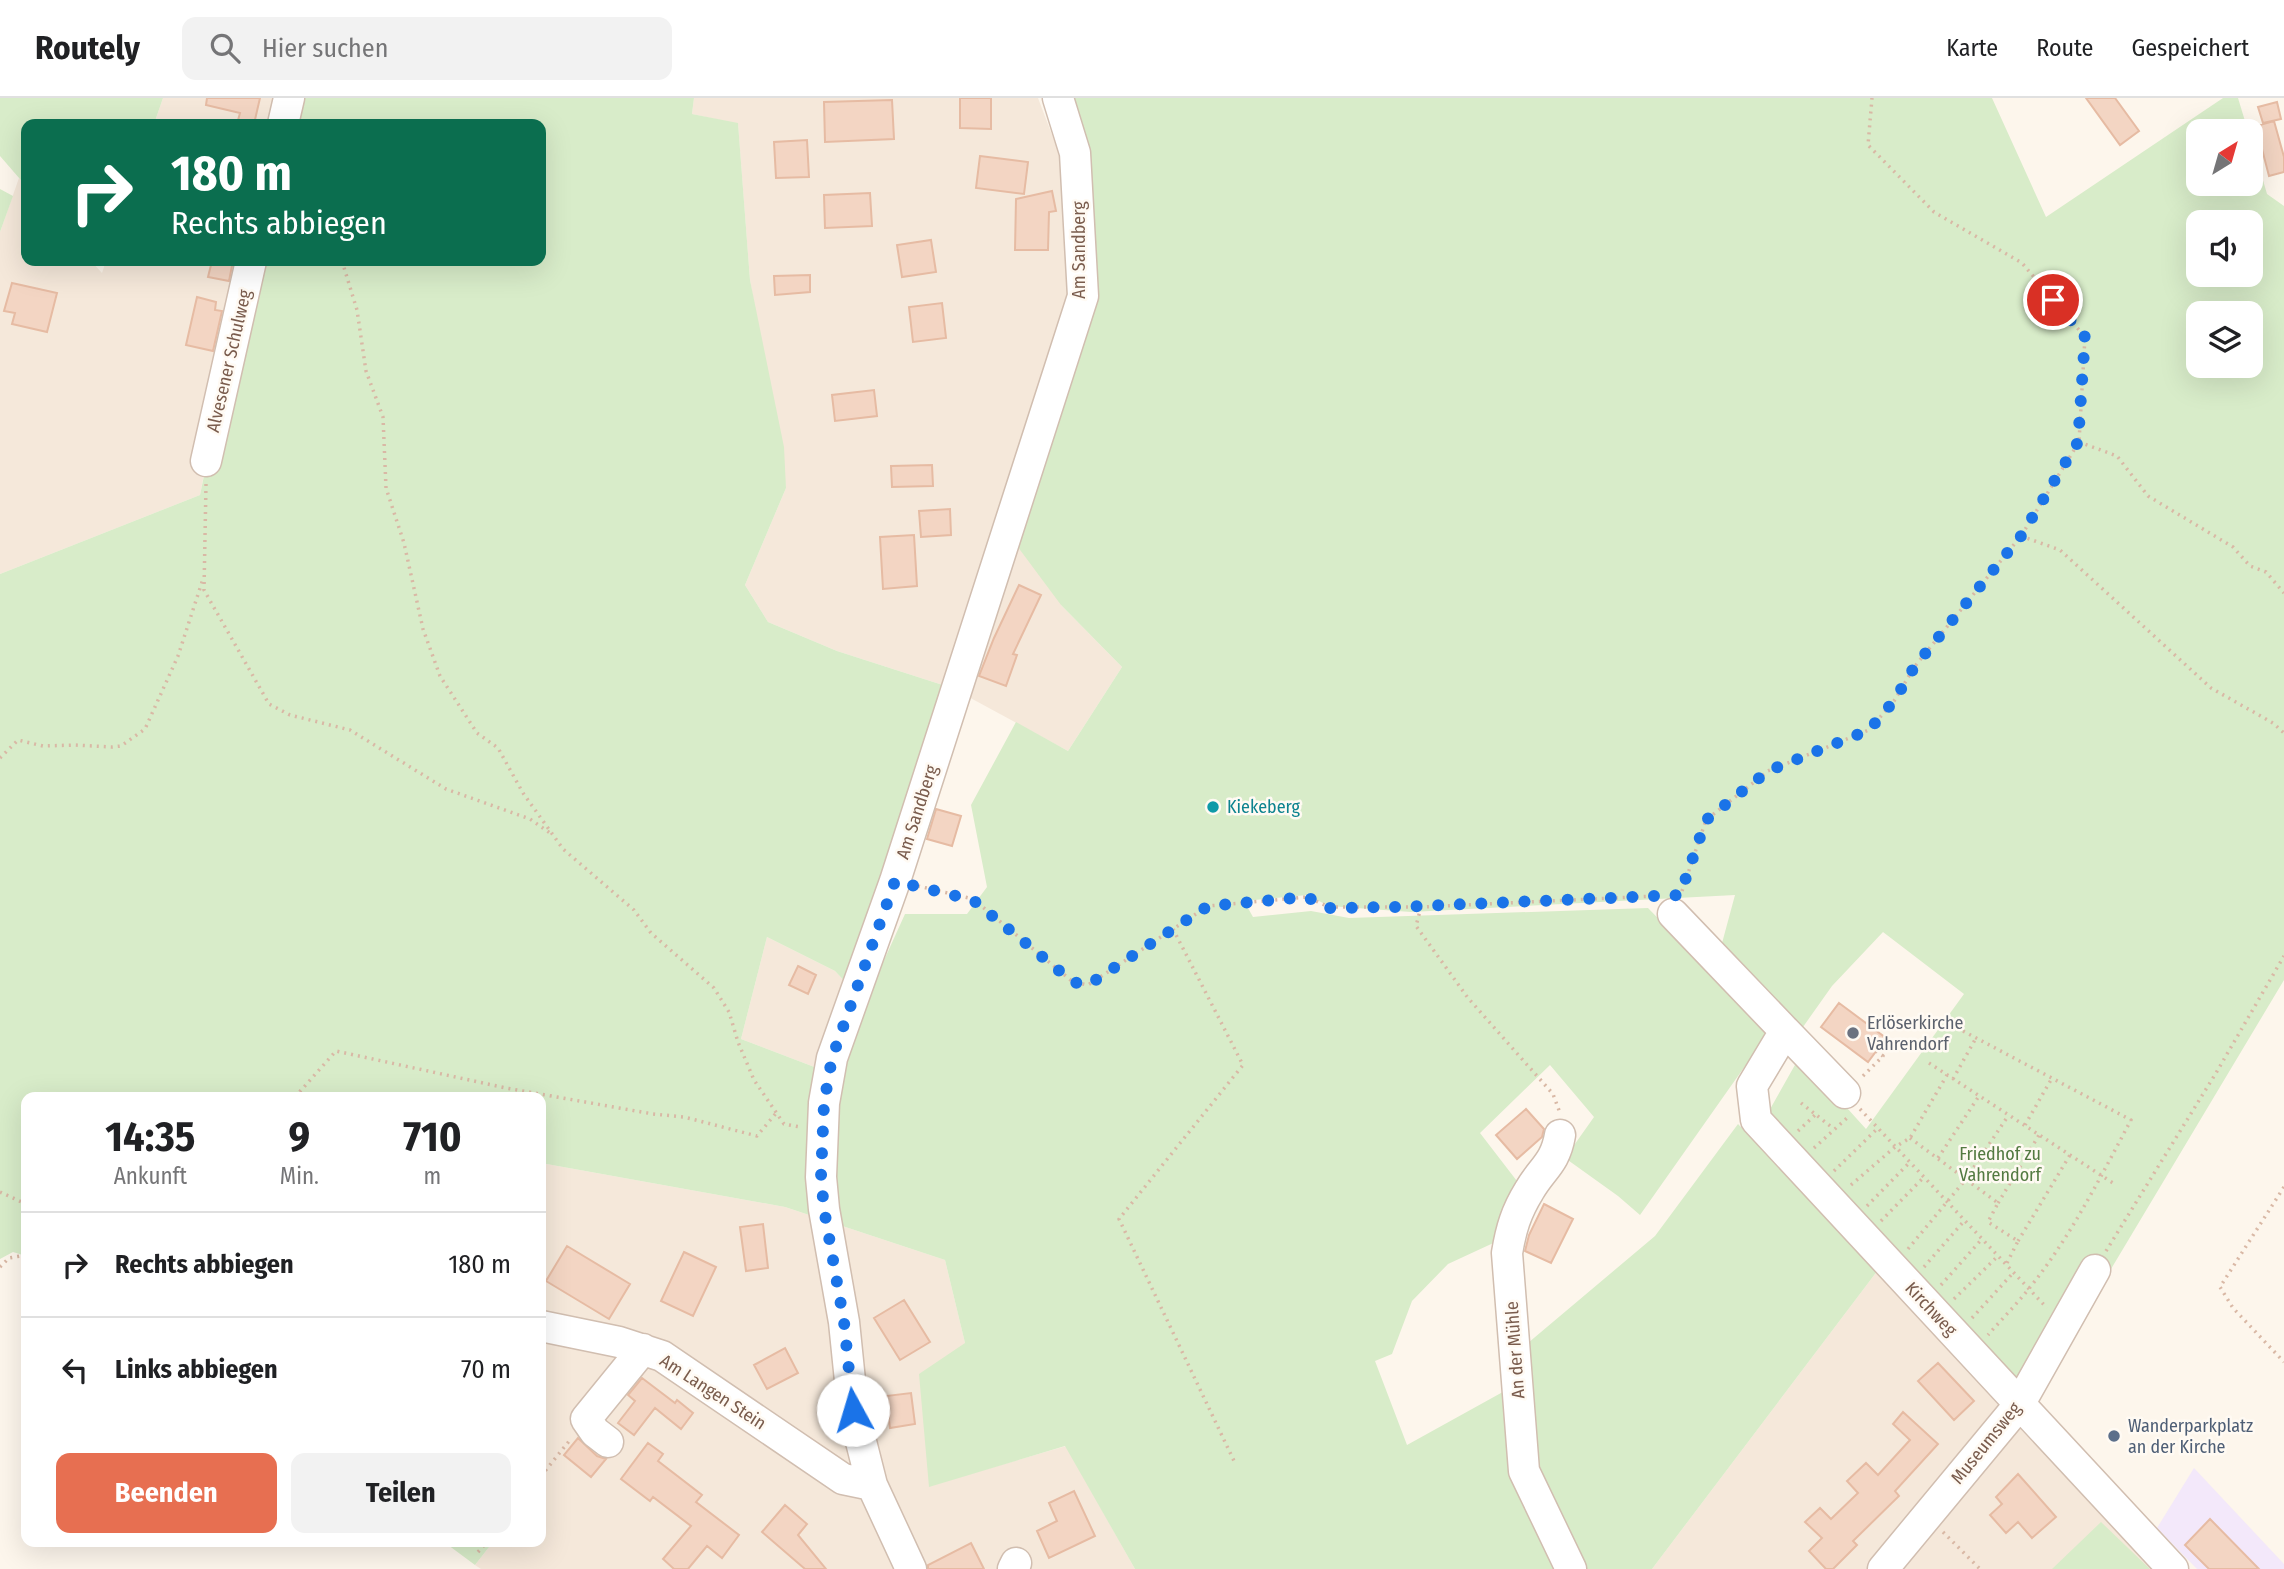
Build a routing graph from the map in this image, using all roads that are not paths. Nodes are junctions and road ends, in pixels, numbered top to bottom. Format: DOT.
graph roads {
  1 [pos="289,98"];
  2 [pos="1058,98"];
  3 [pos="284,119"];
  4 [pos="250,266"];
  5 [pos="206,461"];
  6 [pos="1673,902"];
  7 [pos="1785,1031"];
  8 [pos="1845,1093"];
  9 [pos="1560,1135"];
  10 [pos="2095,1270"];
  11 [pos="546,1327"];
  12 [pos="643,1349"];
  13 [pos="2019,1405"];
  14 [pos="608,1442"];
  15 [pos="872,1485"];
  16 [pos="911,1569"];
  17 [pos="1571,1569"];
  18 [pos="1883,1569"];
  19 [pos="2173,1569"];
  1 -- 3 [label="street"];
  2 -- 15 [label="street, Am Sandberg"];
  4 -- 5 [label="street, Alvesener Schulweg"];
  6 -- 7 [label="street"];
  7 -- 8 [label="street"];
  7 -- 13 [label="street, Kirchweg"];
  9 -- 17 [label="street, An der Mühle"];
  10 -- 13 [label="street, Museumsweg"];
  11 -- 12 [label="street, Am Langen Stein"];
  12 -- 14 [label="street"];
  12 -- 15 [label="street, Am Langen Stein"];
  13 -- 18 [label="street, Museumsweg"];
  13 -- 19 [label="street, Kirchweg"];
  15 -- 16 [label="street, Am Sandberg"];
}
